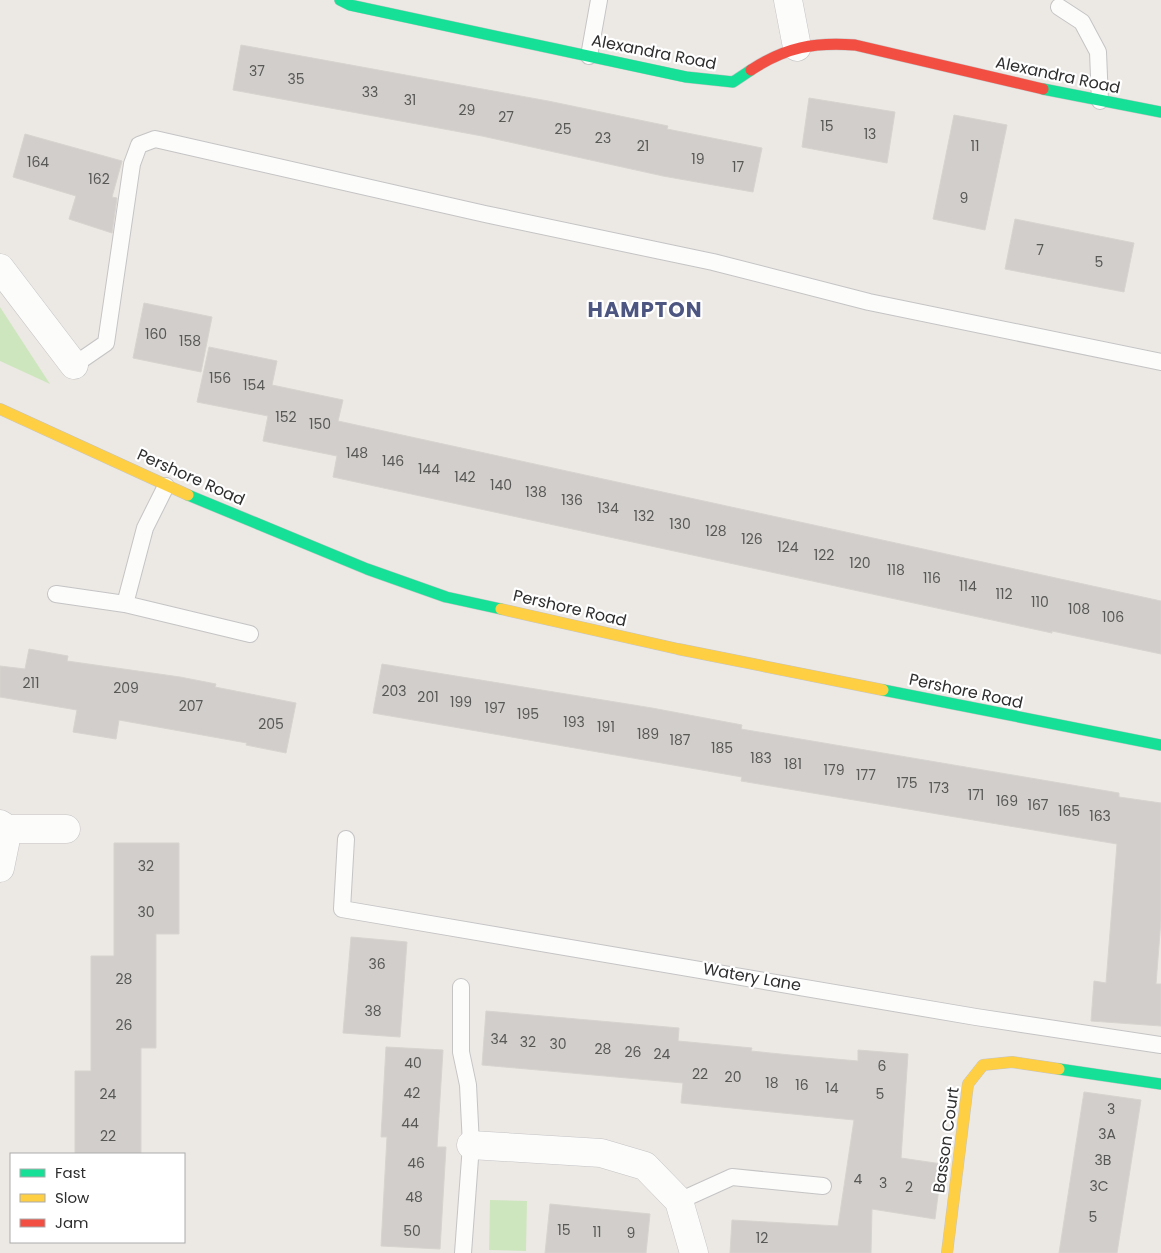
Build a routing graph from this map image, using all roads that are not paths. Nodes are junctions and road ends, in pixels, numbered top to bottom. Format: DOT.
graph roads {
  1 [pos="340,0"];
  2 [pos="600,0"];
  3 [pos="788,0"];
  4 [pos="1058,7"];
  5 [pos="797,47"];
  6 [pos="589,56"];
  7 [pos="1100,101"];
  8 [pos="1161,112"];
  9 [pos="0,268"];
  10 [pos="1161,362"];
  11 [pos="74,365"];
  12 [pos="0,409"];
  13 [pos="166,486"];
  14 [pos="56,594"];
  15 [pos="125,604"];
  16 [pos="250,634"];
  17 [pos="1161,745"];
  18 [pos="4,826"];
  19 [pos="66,829"];
  20 [pos="346,839"];
  21 [pos="0,868"];
  22 [pos="462,987"];
  23 [pos="1161,1045"];
  24 [pos="1161,1084"];
  25 [pos="471,1145"];
  26 [pos="823,1186"];
  27 [pos="679,1202"];
  28 [pos="463,1253"];
  29 [pos="694,1253"];
  30 [pos="947,1253"];
  1 -- 6 [label="street, Alexandra Road"];
  2 -- 6 [label="lane"];
  3 -- 5 [label="street"];
  4 -- 7 [label="lane"];
  5 -- 6 [label="street, Alexandra Road"];
  5 -- 7 [label="street, Alexandra Road"];
  7 -- 8 [label="street, Alexandra Road"];
  9 -- 11 [label="street"];
  10 -- 11 [label="lane"];
  12 -- 13 [label="street, Pershore Road"];
  13 -- 15 [label="lane"];
  13 -- 17 [label="street, Pershore Road"];
  14 -- 15 [label="lane"];
  15 -- 16 [label="lane"];
  18 -- 19 [label="street"];
  18 -- 21 [label="street"];
  20 -- 23 [label="lane, Watery Lane"];
  22 -- 25 [label="lane"];
  24 -- 30 [label="street, Basson Court"];
  25 -- 27 [label="street"];
  25 -- 28 [label="lane"];
  26 -- 27 [label="lane"];
  27 -- 29 [label="street"];
}
